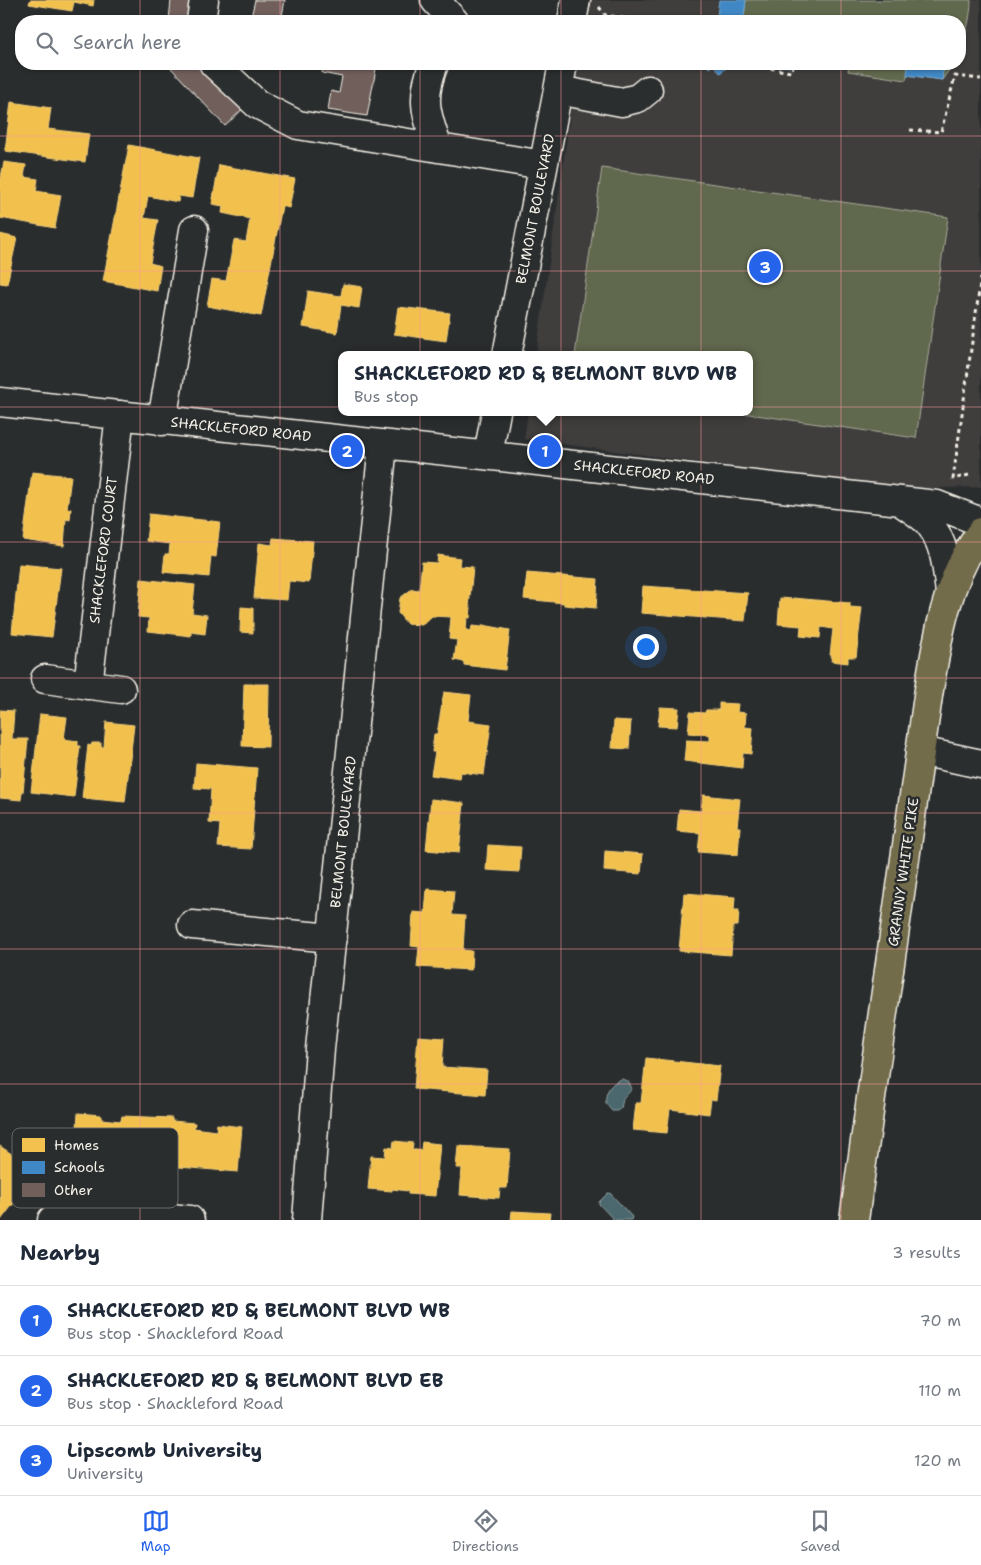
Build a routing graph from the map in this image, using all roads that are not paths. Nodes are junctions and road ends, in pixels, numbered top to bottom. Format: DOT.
graph roads {
  1 [pos="204,0"];
  2 [pos="435,0"];
  3 [pos="587,3"];
  4 [pos="202,15"];
  5 [pos="449,15"];
  6 [pos="577,15"];
  7 [pos="220,70"];
  8 [pos="432,70"];
  9 [pos="560,77"];
  10 [pos="648,90"];
  11 [pos="438,148"];
  12 [pos="543,165"];
  13 [pos="194,230"];
  14 [pos="508,351"];
  15 [pos="0,402"];
  16 [pos="120,416"];
  17 [pos="495,416"];
  18 [pos="162,421"];
  19 [pos="383,445"];
  20 [pos="488,455"];
  21 [pos="900,501"];
  22 [pos="981,522"];
  23 [pos="981,532"];
  24 [pos="950,593"];
  25 [pos="44,679"];
  26 [pos="88,685"];
  27 [pos="121,689"];
  28 [pos="920,750"];
  29 [pos="981,764"];
  30 [pos="192,925"];
  31 [pos="332,938"];
  32 [pos="132,1217"];
  33 [pos="52,1220"];
  34 [pos="190,1220"];
  35 [pos="307,1220"];
  36 [pos="854,1220"];
  1 -- 4 [label="street"];
  2 -- 5 [label="street"];
  3 -- 6 [label="street"];
  7 -- 11 [label="street"];
  8 -- 11 [label="street"];
  9 -- 10 [label="street"];
  9 -- 12 [label="street, BELMONT BOULEVARD"];
  11 -- 12 [label="street"];
  12 -- 14 [label="street, BELMONT BOULEVARD"];
  13 -- 18 [label="street"];
  15 -- 16 [label="street, SHACKLEFORD ROAD"];
  16 -- 18 [label="street, SHACKLEFORD ROAD"];
  16 -- 26 [label="street, SHACKLEFORD COURT"];
  17 -- 20 [label="street"];
  18 -- 19 [label="street, SHACKLEFORD ROAD"];
  19 -- 20 [label="street, SHACKLEFORD ROAD"];
  19 -- 31 [label="street, BELMONT BOULEVARD"];
  20 -- 21 [label="street, SHACKLEFORD ROAD"];
  21 -- 22 [label="street, SHACKLEFORD ROAD"];
  21 -- 24 [label="street"];
  23 -- 24 [label="main road, GRANNY WHITE PIKE"];
  24 -- 28 [label="main road, GRANNY WHITE PIKE"];
  25 -- 26 [label="street"];
  26 -- 27 [label="street"];
  28 -- 29 [label="street"];
  28 -- 36 [label="main road, GRANNY WHITE PIKE"];
  30 -- 31 [label="street"];
  31 -- 35 [label="street, BELMONT BOULEVARD"];
  32 -- 33 [label="street"];
  32 -- 34 [label="street"];
}
